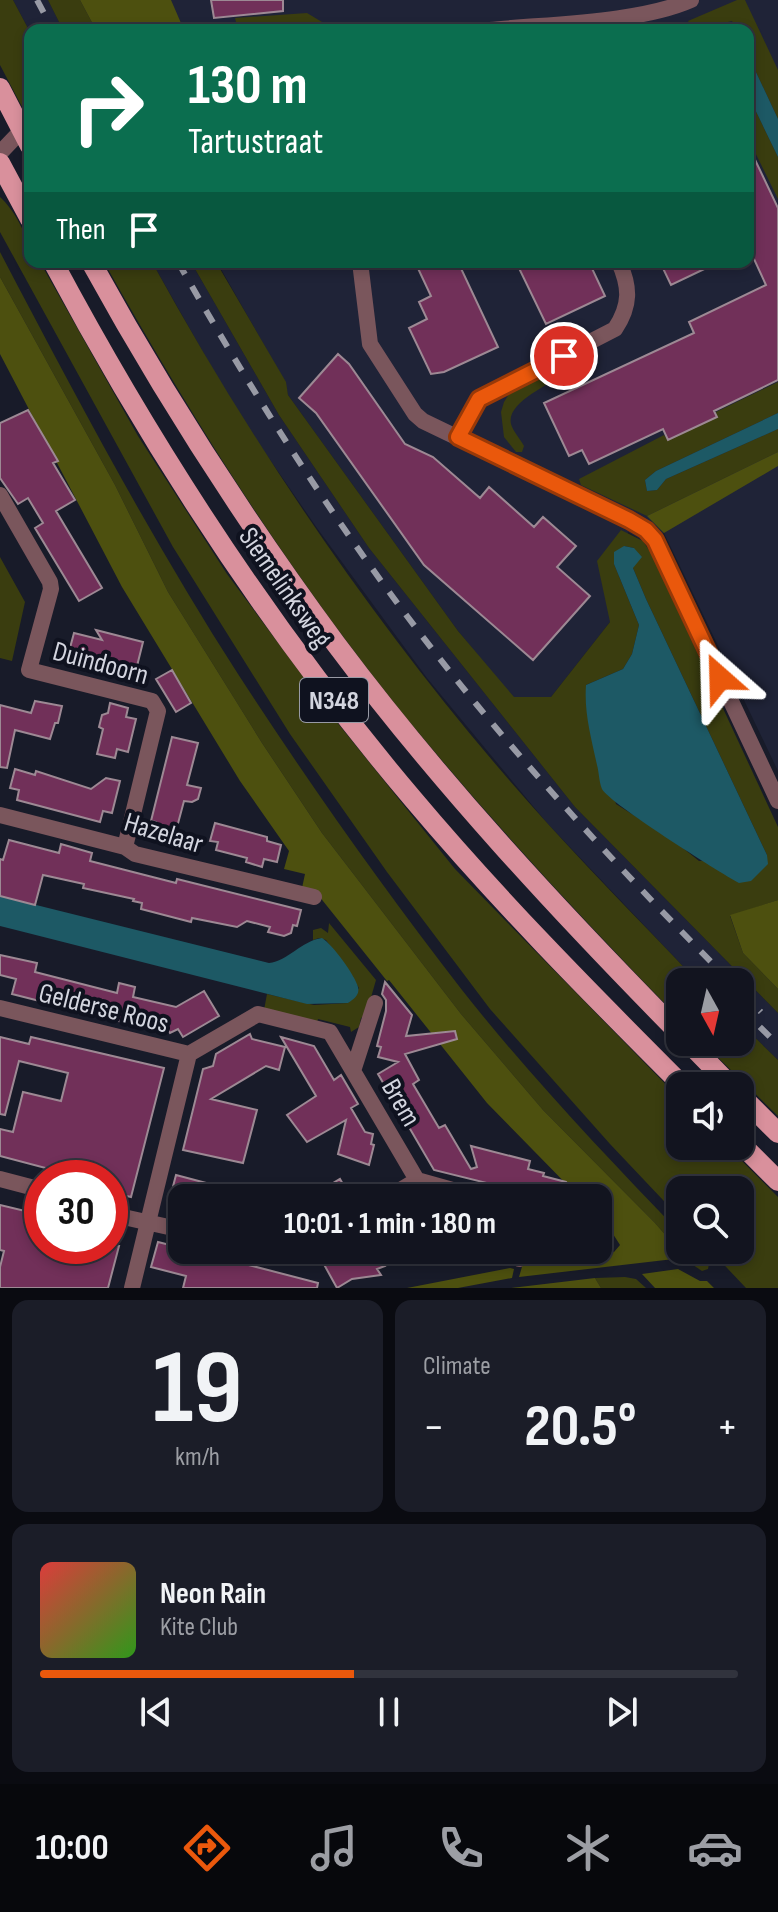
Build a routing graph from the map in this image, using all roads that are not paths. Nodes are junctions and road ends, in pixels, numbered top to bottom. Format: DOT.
graph roads {
  1 [pos="691,0"];
  2 [pos="558,24"];
  3 [pos="0,88"];
  4 [pos="0,133"];
  5 [pos="24,134"];
  6 [pos="24,138"];
  7 [pos="24,139"];
  8 [pos="0,153"];
  9 [pos="0,163"];
  10 [pos="24,208"];
  11 [pos="56,268"];
  12 [pos="94,268"];
  13 [pos="361,268"];
  14 [pos="622,268"];
  15 [pos="458,437"];
  16 [pos="0,495"];
  17 [pos="778,801"];
  18 [pos="0,815"];
  19 [pos="125,847"];
  20 [pos="314,897"];
  21 [pos="375,1003"];
  22 [pos="0,1008"];
  23 [pos="666,1020"];
  24 [pos="189,1054"];
  25 [pos="702,1056"];
  26 [pos="353,1071"];
  27 [pos="669,1072"];
  28 [pos="717,1072"];
  29 [pos="754,1109"];
  30 [pos="778,1133"];
  31 [pos="754,1157"];
  32 [pos="0,1179"];
  33 [pos="417,1180"];
  34 [pos="778,1181"];
  35 [pos="410,1184"];
  36 [pos="431,1184"];
  37 [pos="24,1185"];
  38 [pos="128,1218"];
  39 [pos="149,1222"];
  40 [pos="168,1227"];
  41 [pos="132,1288"];
  1 -- 2 [label="street"];
  3 -- 5 [label="main road"];
  4 -- 6 [label="street"];
  7 -- 8 [label="street"];
  9 -- 10 [label="main road"];
  11 -- 27 [label="main road, Siemelinksweg / N348"];
  12 -- 23 [label="main road, Siemelinksweg / N348"];
  13 -- 15 [label="street"];
  14 -- 15 [label="street"];
  15 -- 17 [label="street"];
  16 -- 19 [label="street, Duindoorn"];
  18 -- 19 [label="street, Hazelaar"];
  19 -- 20 [label="street, Hazelaar"];
  21 -- 26 [label="street, Brem"];
  22 -- 24 [label="street, Gelderse Roos"];
  24 -- 26 [label="street, Gelderse Roos"];
  24 -- 39 [label="street"];
  25 -- 28 [label="main road"];
  26 -- 33 [label="street, Brem"];
  29 -- 30 [label="main road"];
  31 -- 34 [label="main road"];
  32 -- 37 [label="street"];
  33 -- 35 [label="street"];
  33 -- 36 [label="street"];
  38 -- 39 [label="street"];
  39 -- 40 [label="street"];
  39 -- 41 [label="street"];
}
